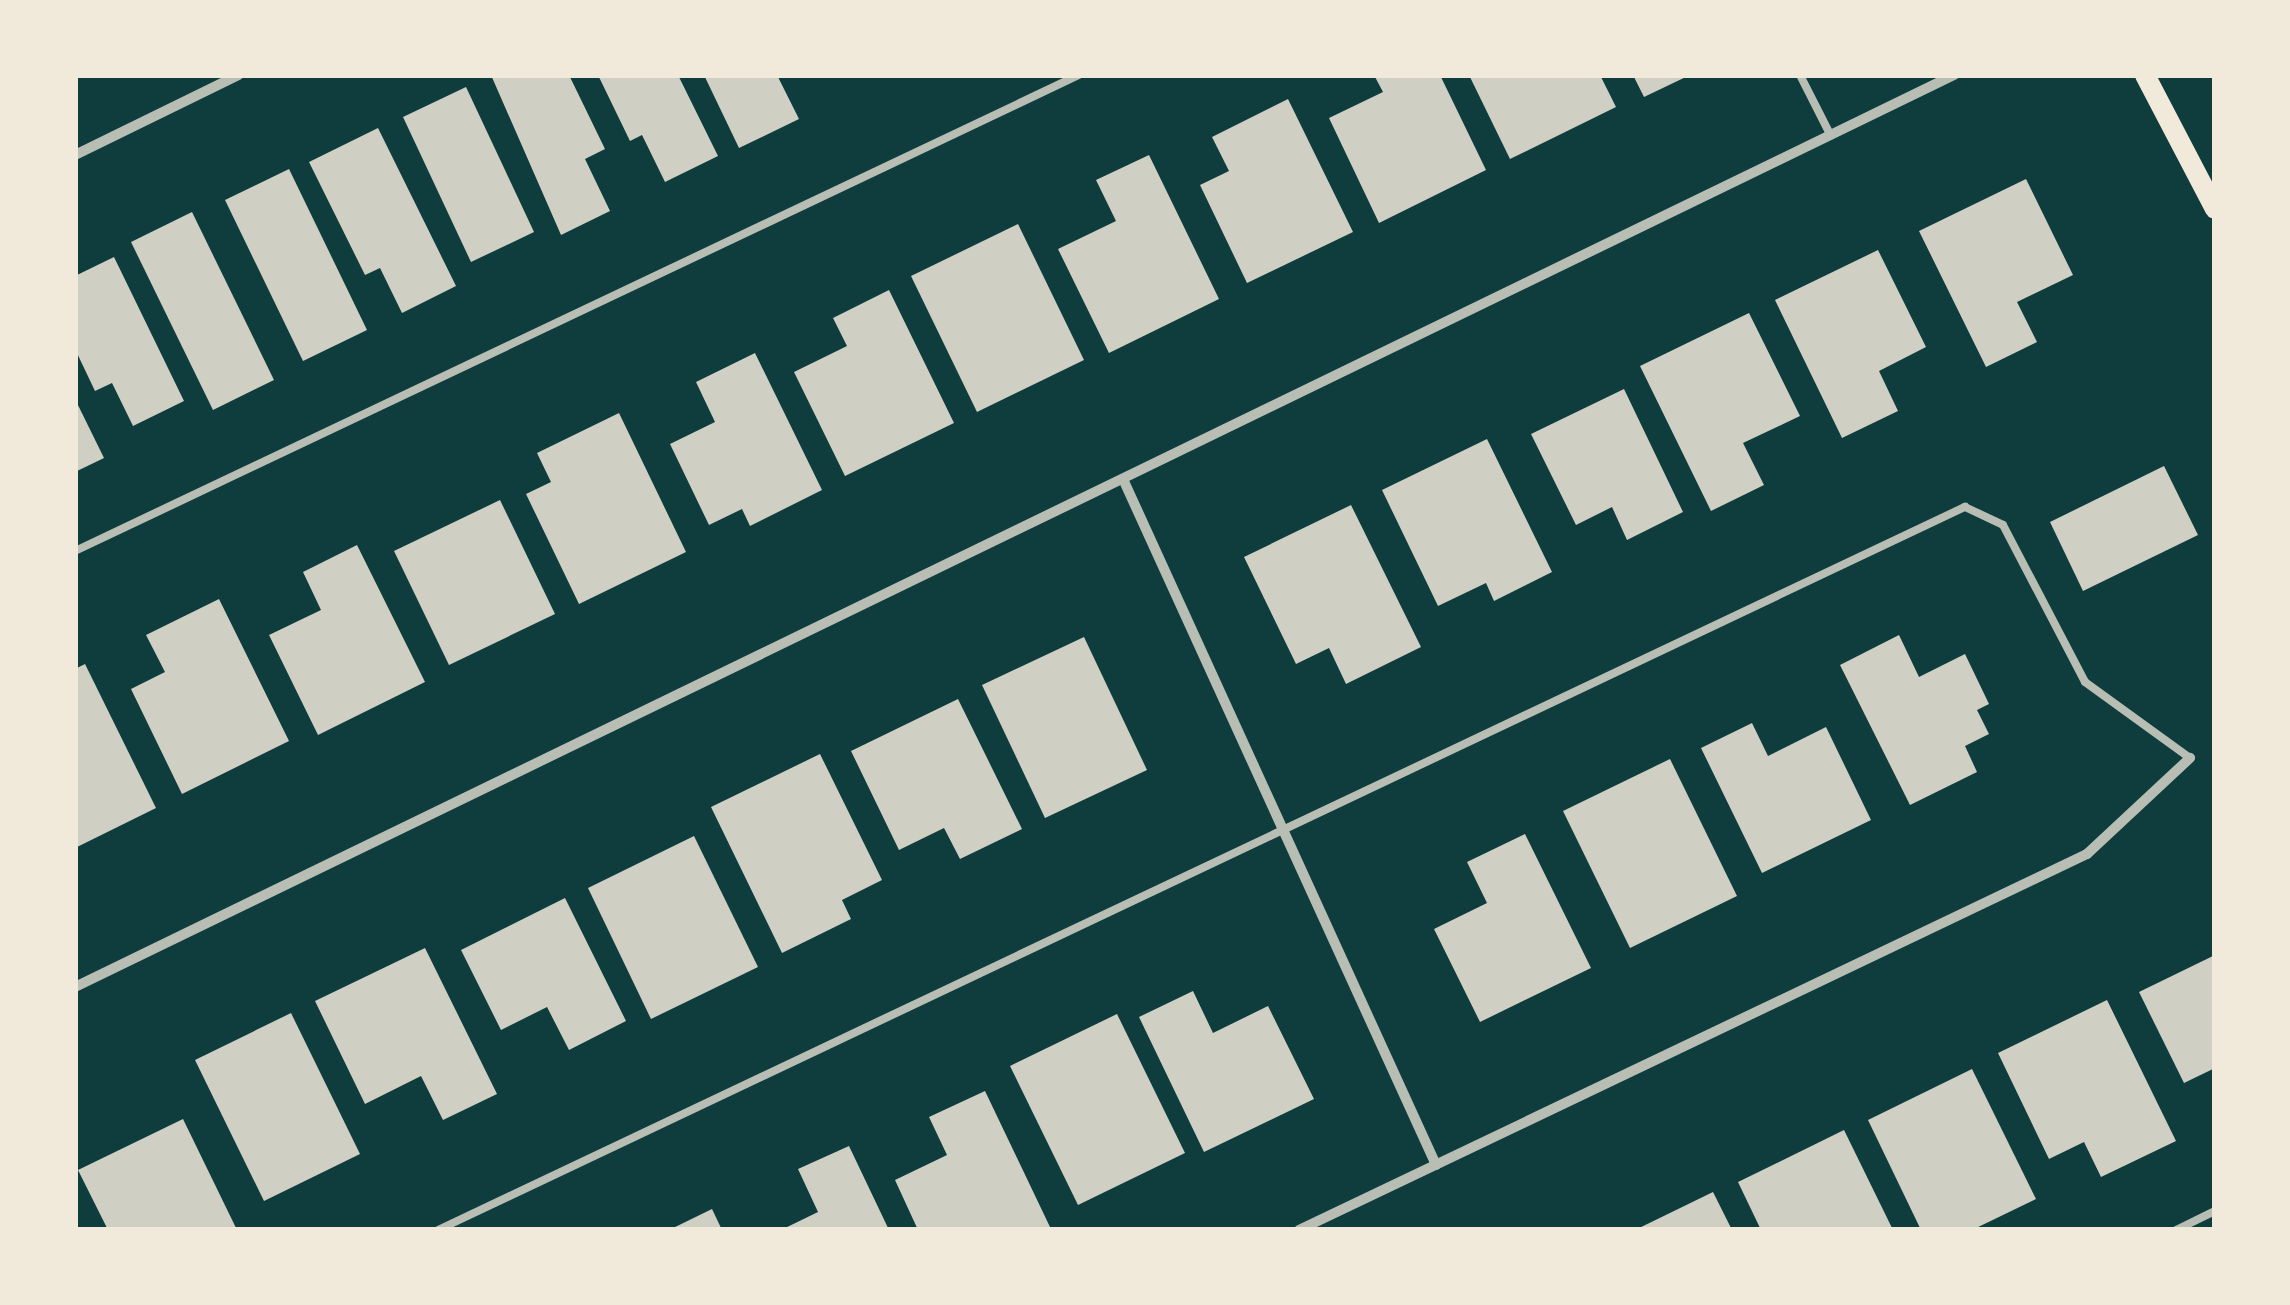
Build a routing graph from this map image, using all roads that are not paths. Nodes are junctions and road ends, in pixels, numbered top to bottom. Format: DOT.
graph roads {
  1 [pos="238,75"];
  2 [pos="1079,75"];
  3 [pos="1800,75"];
  4 [pos="1954,75"];
  5 [pos="2145,75"];
  6 [pos="1831,136"];
  7 [pos="75,155"];
  8 [pos="2215,210"];
  9 [pos="1124,479"];
  10 [pos="75,551"];
  11 [pos="2190,758"];
  12 [pos="1280,830"];
  13 [pos="75,987"];
  14 [pos="1436,1165"];
  15 [pos="2215,1211"];
  16 [pos="438,1230"];
  17 [pos="1299,1230"];
  18 [pos="2176,1230"];
  1 -- 7 [label="street"];
  2 -- 10 [label="lane"];
  3 -- 6 [label="lane"];
  4 -- 6 [label="street"];
  5 -- 8 [label="main road"];
  6 -- 9 [label="street"];
  9 -- 12 [label="street"];
  9 -- 13 [label="street"];
  11 -- 12 [label="lane"];
  11 -- 14 [label="street"];
  12 -- 14 [label="street"];
  12 -- 16 [label="lane"];
  14 -- 17 [label="street"];
  15 -- 18 [label="lane"];
}
